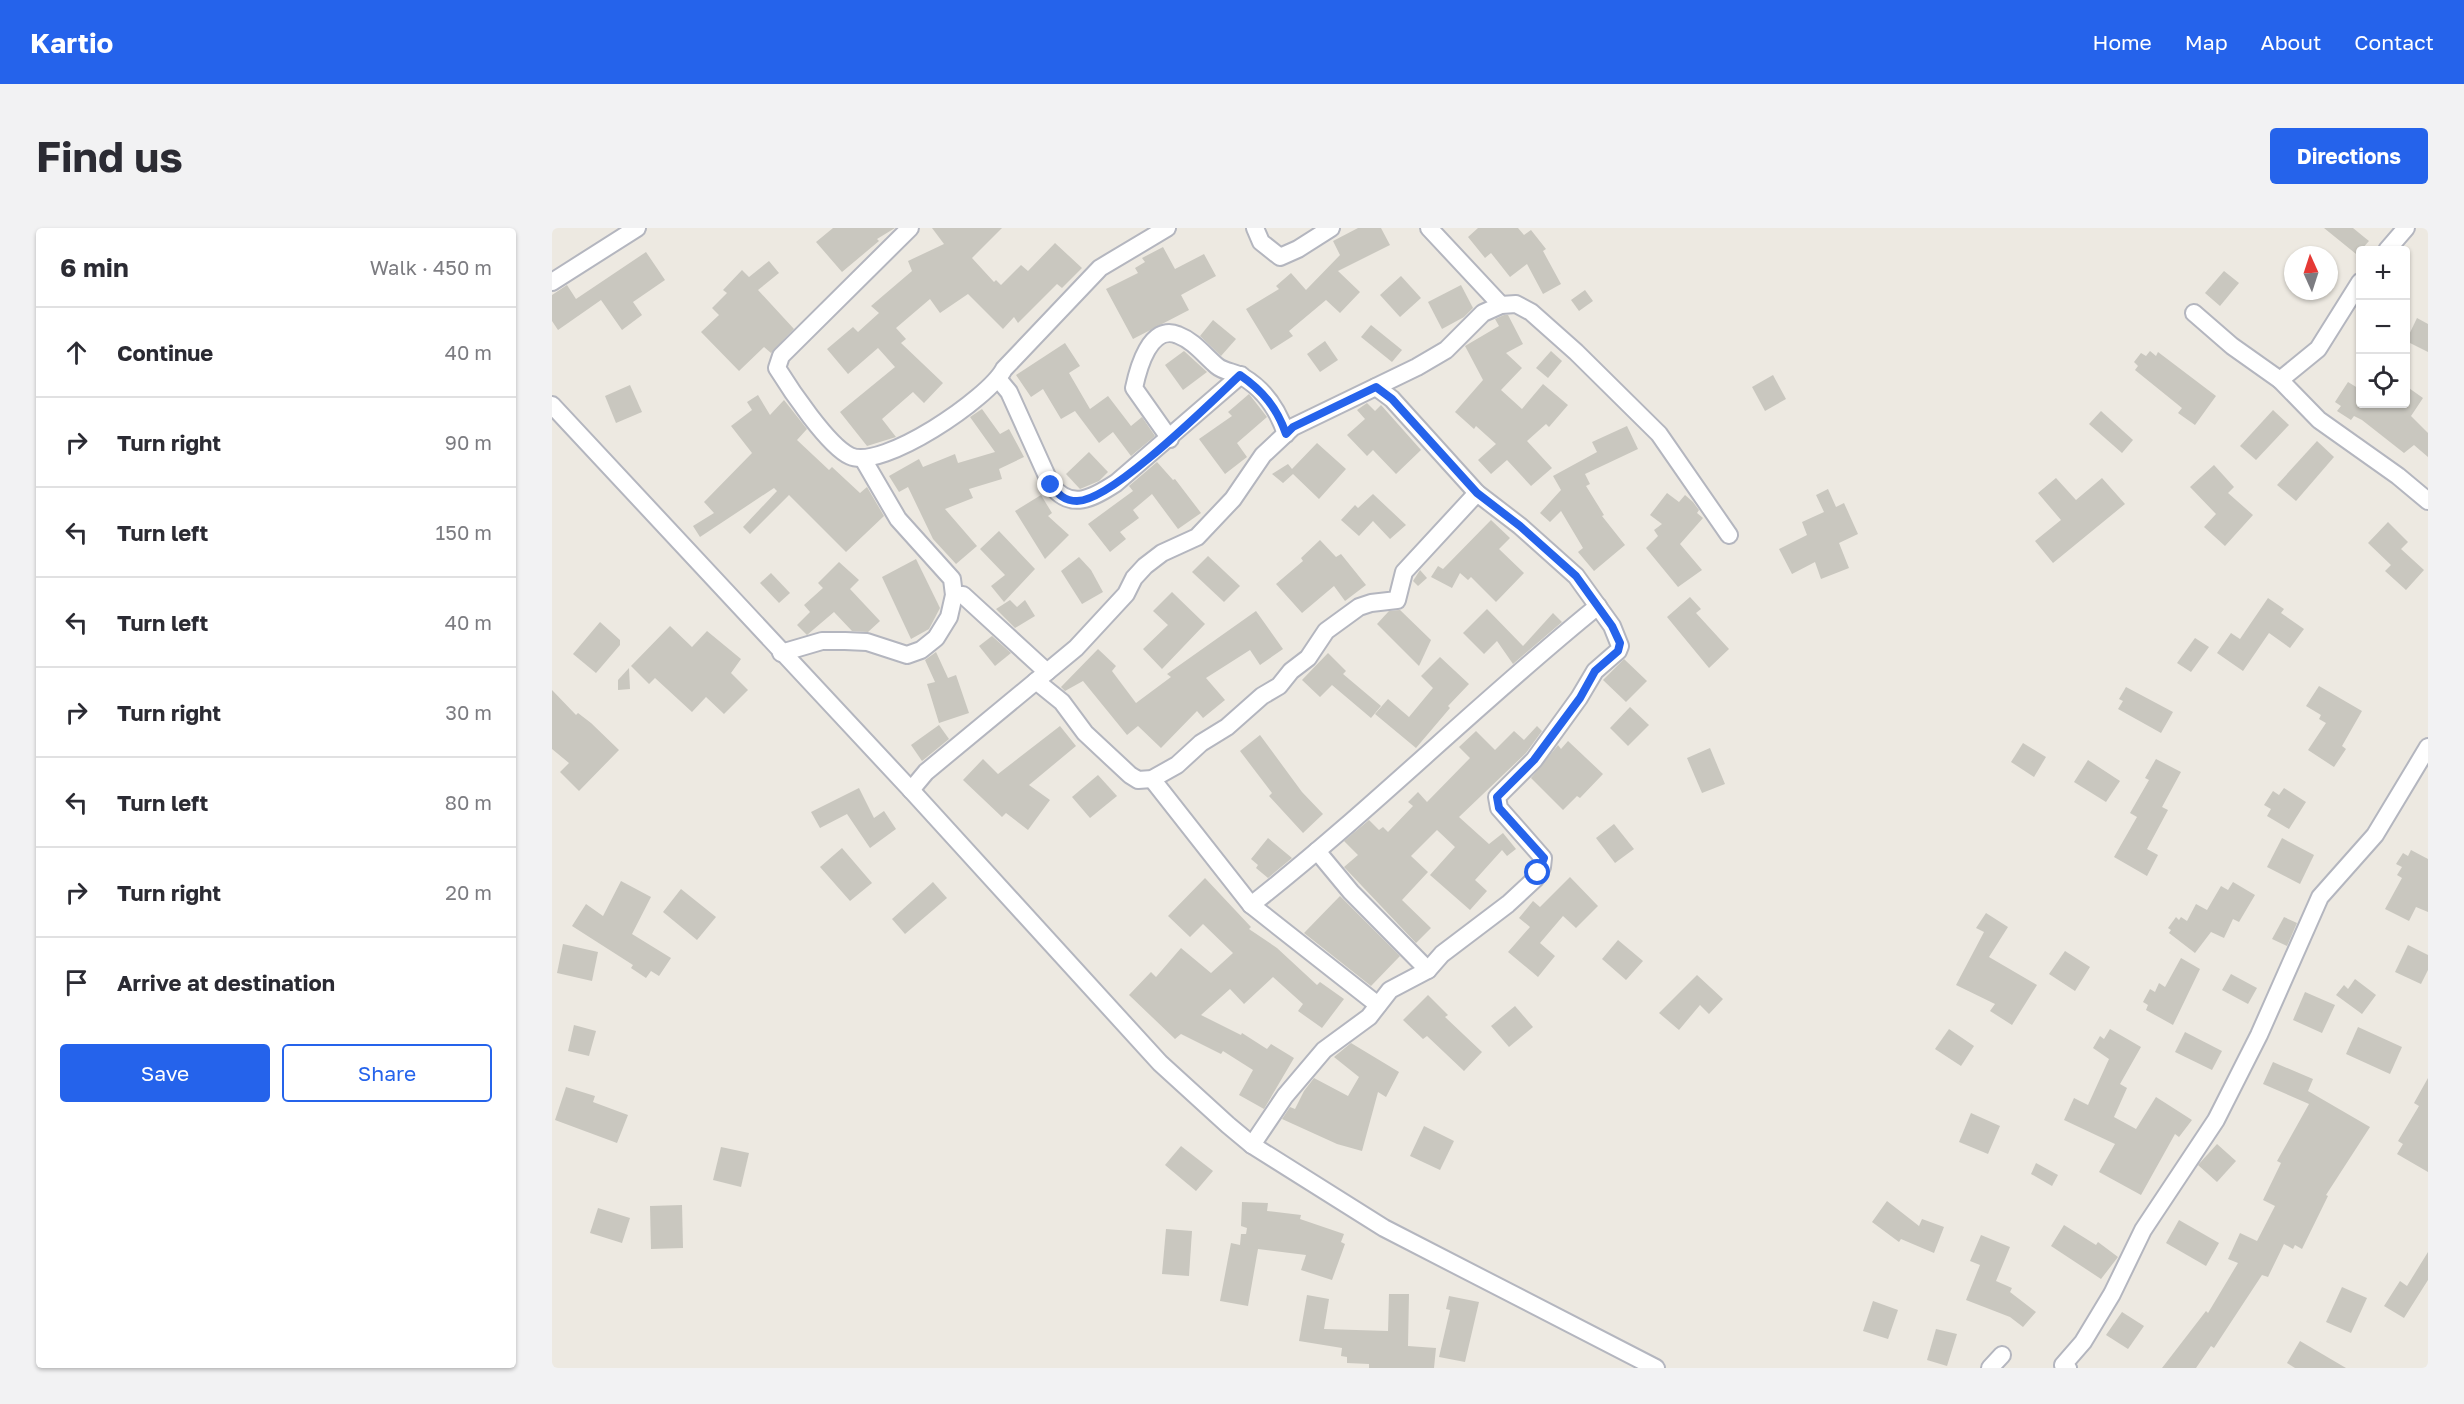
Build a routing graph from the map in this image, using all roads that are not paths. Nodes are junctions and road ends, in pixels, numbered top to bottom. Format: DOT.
graph roads {
  1 [pos="637,228"];
  2 [pos="910,228"];
  3 [pos="1167,228"];
  4 [pos="1255,228"];
  5 [pos="1332,228"];
  6 [pos="1429,228"];
  7 [pos="2406,228"];
  8 [pos="2390,246"];
  9 [pos="552,282"];
  10 [pos="2356,290"];
  11 [pos="1501,305"];
  12 [pos="2194,313"];
  13 [pos="1240,375"];
  14 [pos="999,380"];
  15 [pos="2280,380"];
  16 [pos="1376,387"];
  17 [pos="552,405"];
  18 [pos="1286,434"];
  19 [pos="1170,439"];
  20 [pos="863,459"];
  21 [pos="1477,493"];
  22 [pos="2428,501"];
  23 [pos="1729,535"];
  24 [pos="954,595"];
  25 [pos="1598,606"];
  26 [pos="781,653"];
  27 [pos="1042,676"];
  28 [pos="2428,747"];
  29 [pos="1152,780"];
  30 [pos="911,790"];
  31 [pos="1317,851"];
  32 [pos="1251,905"];
  33 [pos="1428,970"];
  34 [pos="1378,1005"];
  35 [pos="1252,1145"];
  36 [pos="2002,1355"];
  37 [pos="1656,1368"];
  38 [pos="1990,1368"];
  39 [pos="2068,1368"];
  1 -- 9 [label="street"];
  2 -- 20 [label="street"];
  3 -- 14 [label="street"];
  4 -- 5 [label="street"];
  6 -- 11 [label="street"];
  7 -- 8 [label="street"];
  10 -- 15 [label="street"];
  11 -- 16 [label="street"];
  11 -- 23 [label="street"];
  12 -- 15 [label="street"];
  13 -- 18 [label="street"];
  13 -- 19 [label="street"];
  13 -- 19 [label="street"];
  14 -- 19 [label="street"];
  14 -- 20 [label="street"];
  15 -- 22 [label="street"];
  16 -- 18 [label="street"];
  16 -- 21 [label="street"];
  17 -- 26 [label="street"];
  18 -- 27 [label="street"];
  20 -- 24 [label="street"];
  21 -- 25 [label="street"];
  21 -- 29 [label="street"];
  24 -- 26 [label="street"];
  24 -- 27 [label="street"];
  25 -- 31 [label="street"];
  25 -- 33 [label="street"];
  26 -- 30 [label="street"];
  27 -- 29 [label="street"];
  27 -- 30 [label="street"];
  28 -- 39 [label="street"];
  29 -- 32 [label="street"];
  30 -- 35 [label="street"];
  31 -- 32 [label="street"];
  31 -- 33 [label="street"];
  32 -- 34 [label="street"];
  33 -- 34 [label="street"];
  34 -- 35 [label="street"];
  35 -- 37 [label="street"];
  36 -- 38 [label="street"];
}
